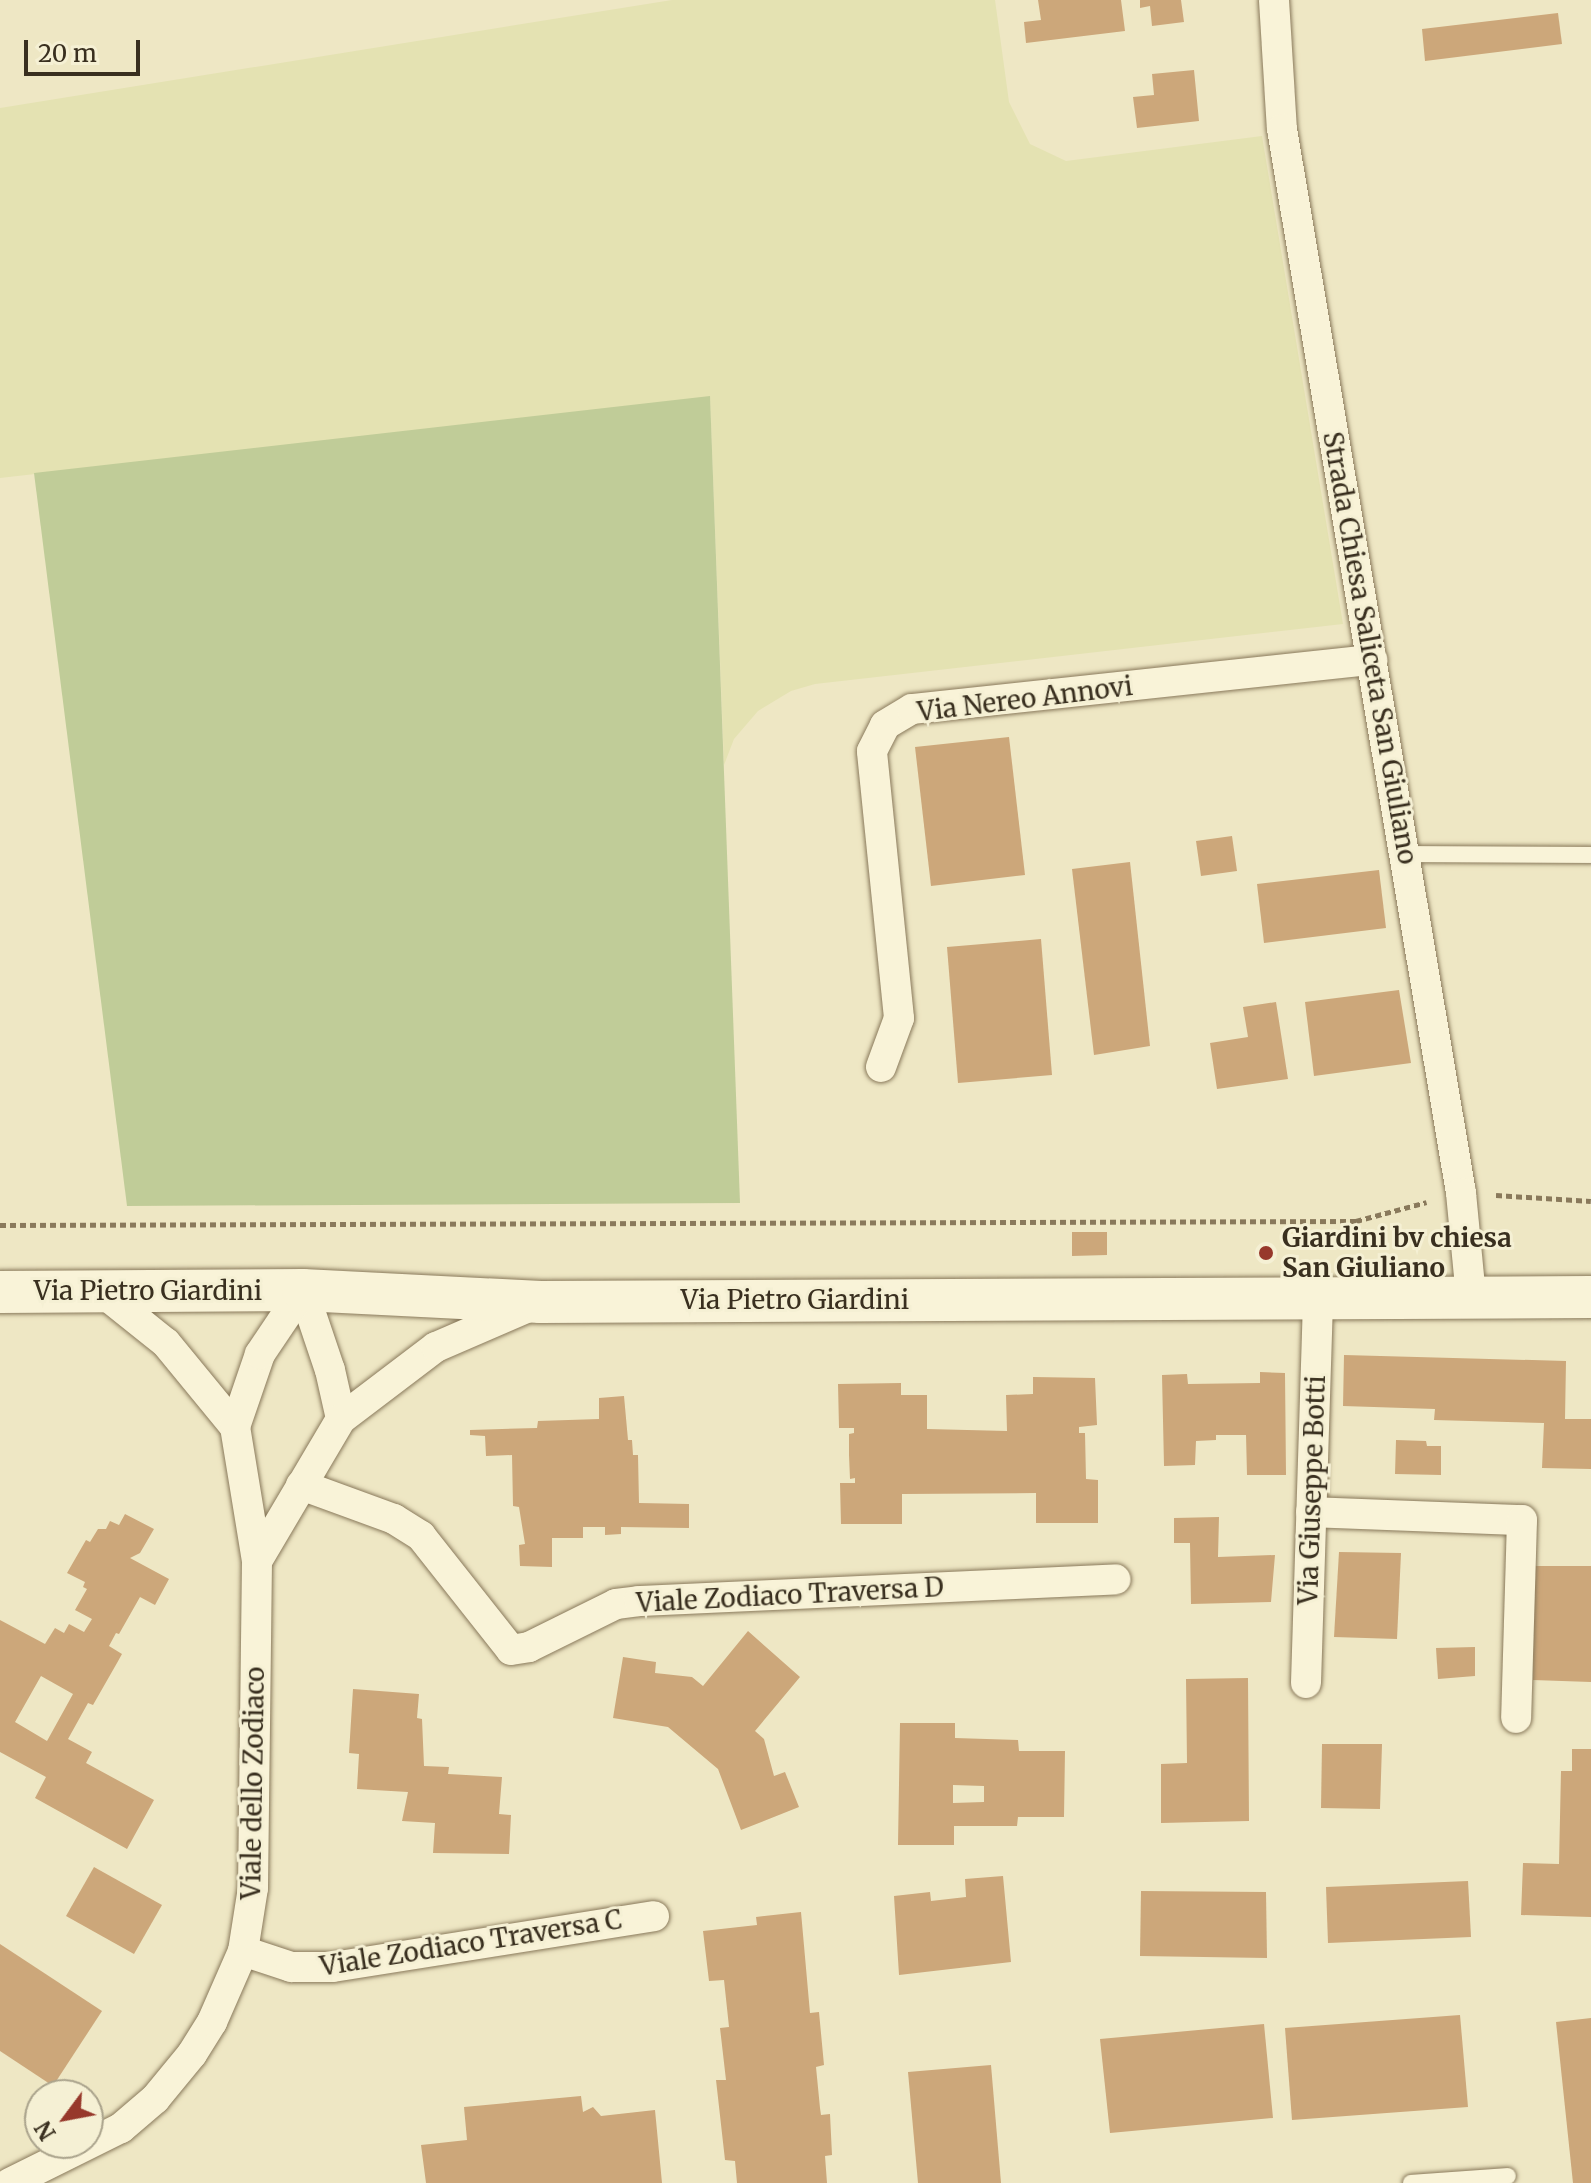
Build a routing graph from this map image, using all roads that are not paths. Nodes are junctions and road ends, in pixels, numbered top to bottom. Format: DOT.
graph roads {
  1 [pos="1274,0"];
  2 [pos="1372,660"];
  3 [pos="1404,854"];
  4 [pos="1591,855"];
  5 [pos="881,1067"];
  6 [pos="303,1290"];
  7 [pos="101,1291"];
  8 [pos="0,1292"];
  9 [pos="1471,1296"];
  10 [pos="1318,1297"];
  11 [pos="1591,1297"];
  12 [pos="541,1302"];
  13 [pos="341,1419"];
  14 [pos="235,1427"];
  15 [pos="301,1485"];
  16 [pos="1311,1512"];
  17 [pos="257,1561"];
  18 [pos="1115,1579"];
  19 [pos="1306,1683"];
  20 [pos="1516,1718"];
  21 [pos="654,1916"];
  22 [pos="243,1951"];
  23 [pos="1508,2176"];
  24 [pos="10,2183"];
  25 [pos="1411,2183"];
  1 -- 2 [label="street, Strada Chiesa Saliceta San Giuliano"];
  2 -- 3 [label="street, Strada Chiesa Saliceta San Giuliano"];
  2 -- 5 [label="street, Via Nereo Annovi"];
  3 -- 4 [label="lane"];
  3 -- 9 [label="street, Strada Chiesa Saliceta San Giuliano"];
  6 -- 7 [label="main road, Via Pietro Giardini"];
  6 -- 12 [label="main road, Via Pietro Giardini"];
  6 -- 13 [label="street"];
  6 -- 14 [label="street, Viale dello Zodiaco"];
  7 -- 8 [label="main road, Via Pietro Giardini"];
  7 -- 14 [label="street"];
  9 -- 10 [label="main road, Via Pietro Giardini"];
  9 -- 11 [label="main road, Via Pietro Giardini"];
  10 -- 12 [label="main road, Via Pietro Giardini"];
  10 -- 16 [label="street, Via Giuseppe Botti"];
  12 -- 13 [label="street, Viale dello Zodiaco"];
  13 -- 15 [label="street, Viale dello Zodiaco"];
  14 -- 17 [label="street, Viale dello Zodiaco"];
  15 -- 17 [label="street, Viale dello Zodiaco"];
  15 -- 18 [label="street, Viale Zodiaco Traversa D"];
  16 -- 19 [label="street, Via Giuseppe Botti"];
  16 -- 20 [label="street"];
  17 -- 22 [label="street, Viale dello Zodiaco"];
  21 -- 22 [label="street, Viale Zodiaco Traversa C"];
  22 -- 24 [label="street, Viale dello Zodiaco"];
  23 -- 25 [label="lane"];
}
